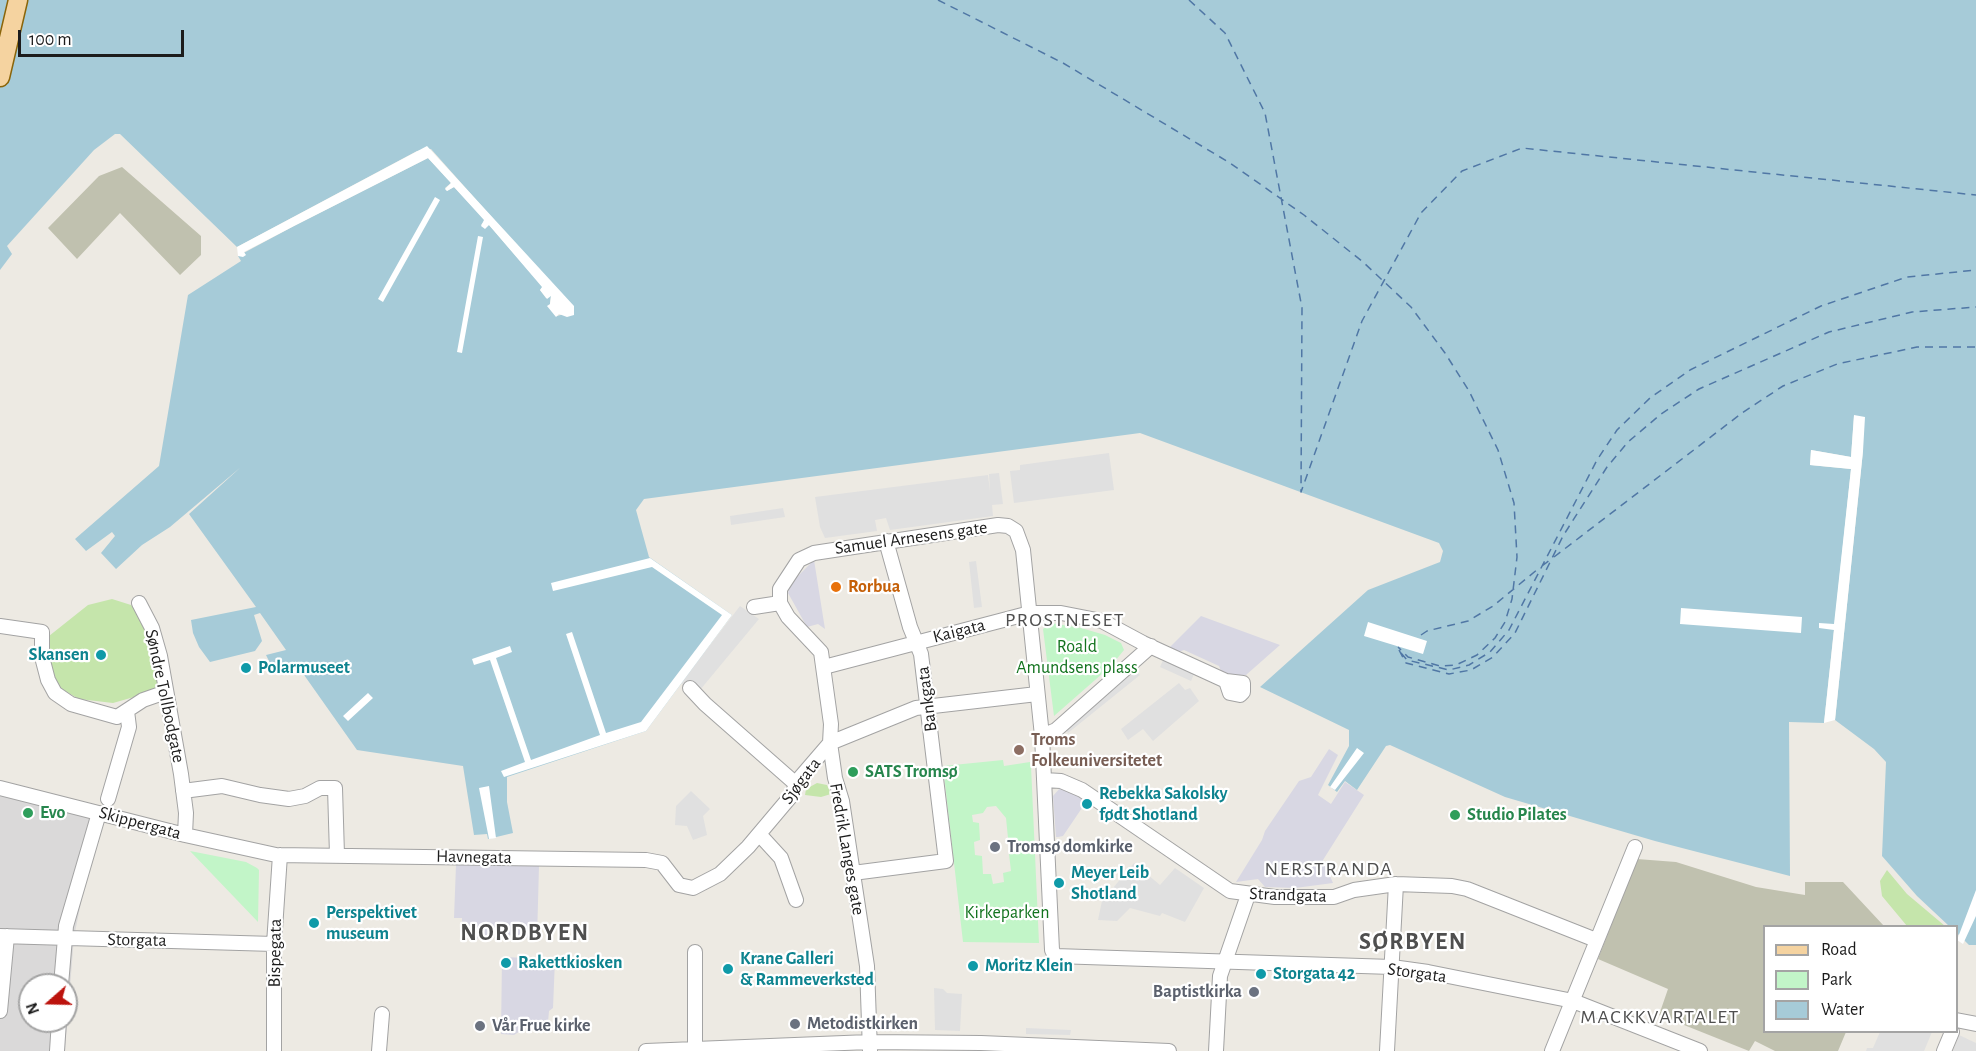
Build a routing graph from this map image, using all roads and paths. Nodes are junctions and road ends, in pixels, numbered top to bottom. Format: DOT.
graph roads {
  1 [pos="18,0"];
  2 [pos="0,77"];
  3 [pos="885,541"];
  4 [pos="139,603"];
  5 [pos="780,603"];
  6 [pos="754,608"];
  7 [pos="1030,613"];
  8 [pos="0,626"];
  9 [pos="918,643"];
  10 [pos="1151,646"];
  11 [pos="824,667"];
  12 [pos="1226,681"];
  13 [pos="690,688"];
  14 [pos="166,692"];
  15 [pos="1037,694"];
  16 [pos="928,706"];
  17 [pos="127,711"];
  18 [pos="1042,736"];
  19 [pos="830,743"];
  20 [pos="1044,780"];
  21 [pos="796,784"];
  22 [pos="0,788"];
  23 [pos="183,791"];
  24 [pos="108,799"];
  25 [pos="99,813"];
  26 [pos="759,834"];
  27 [pos="185,835"];
  28 [pos="1635,846"];
  29 [pos="280,855"];
  30 [pos="337,855"];
  31 [pos="667,867"];
  32 [pos="853,873"];
  33 [pos="1396,884"];
  34 [pos="1248,895"];
  35 [pos="796,900"];
  36 [pos="4,936"];
  37 [pos="64,938"];
  38 [pos="1596,940"];
  39 [pos="274,944"];
  40 [pos="694,952"];
  41 [pos="1223,961"];
  42 [pos="1392,968"];
  43 [pos="62,973"];
  44 [pos="1573,1001"];
  45 [pos="0,1011"];
  46 [pos="382,1014"];
  47 [pos="1958,1020"];
  48 [pos="1976,1024"];
  49 [pos="58,1033"];
  50 [pos="1952,1033"];
  51 [pos="870,1047"];
  52 [pos="1008,1048"];
  53 [pos="695,1049"];
  54 [pos="744,1049"];
  55 [pos="57,1051"];
  56 [pos="274,1051"];
  57 [pos="379,1051"];
  58 [pos="646,1051"];
  59 [pos="1169,1051"];
  60 [pos="1216,1051"];
  61 [pos="1386,1051"];
  62 [pos="1552,1051"];
  63 [pos="1700,1051"];
  64 [pos="1944,1051"];
  1 -- 2 [label="main road"];
  3 -- 5 [label="street, Samuel Arnesens gate"];
  3 -- 7 [label="street, Samuel Arnesens gate"];
  3 -- 9 [label="street, Bankgata"];
  4 -- 14 [label="street, Søndre Tollbodgate"];
  5 -- 6 [label="street"];
  5 -- 11 [label="street, Fredrik Langes gate"];
  7 -- 9 [label="street, Kaigata"];
  7 -- 10 [label="street, Kaigata"];
  7 -- 15 [label="street"];
  8 -- 17 [label="street"];
  9 -- 11 [label="street, Kaigata"];
  9 -- 16 [label="street, Bankgata"];
  10 -- 12 [label="street, Kaigata"];
  10 -- 18 [label="street"];
  11 -- 19 [label="street, Fredrik Langes gate"];
  13 -- 21 [label="street"];
  14 -- 17 [label="street"];
  14 -- 23 [label="street, Søndre Tollbodgate"];
  15 -- 16 [label="street, Sjøgata"];
  15 -- 18 [label="street"];
  16 -- 19 [label="street, Sjøgata"];
  16 -- 32 [label="street, Bankgata"];
  17 -- 24 [label="street"];
  18 -- 20 [label="street"];
  19 -- 21 [label="street, Sjøgata"];
  19 -- 32 [label="street, Fredrik Langes gate"];
  20 -- 34 [label="street, Strandgata"];
  20 -- 41 [label="street, Storgata"];
  21 -- 26 [label="street, Sjøgata"];
  22 -- 25 [label="street, Skippergata"];
  23 -- 27 [label="street, Søndre Tollbodgate"];
  23 -- 30 [label="street"];
  25 -- 27 [label="street, Skippergata"];
  25 -- 37 [label="street"];
  26 -- 31 [label="street, Sjøgata"];
  26 -- 35 [label="street"];
  27 -- 29 [label="street, Skippergata"];
  28 -- 38 [label="street"];
  29 -- 30 [label="street, Havnegata"];
  29 -- 39 [label="street, Bispegata"];
  30 -- 31 [label="street, Havnegata"];
  32 -- 51 [label="street, Fredrik Langes gate"];
  33 -- 34 [label="street, Strandgata"];
  33 -- 38 [label="street, Strandgata"];
  33 -- 42 [label="street"];
  34 -- 41 [label="street"];
  36 -- 37 [label="street, Storgata"];
  36 -- 45 [label="street"];
  37 -- 39 [label="street, Storgata"];
  37 -- 43 [label="street"];
  38 -- 44 [label="street"];
  39 -- 56 [label="street, Bispegata"];
  40 -- 53 [label="street"];
  41 -- 42 [label="street, Storgata"];
  41 -- 60 [label="street"];
  42 -- 44 [label="street, Storgata"];
  42 -- 61 [label="street"];
  44 -- 62 [label="street"];
  44 -- 63 [label="street, Storgata"];
  46 -- 57 [label="street"];
  47 -- 48 [label="street"];
  49 -- 55 [label="street"];
  50 -- 64 [label="street"];
  51 -- 52 [label="street"];
  51 -- 54 [label="street"];
  52 -- 59 [label="street"];
  53 -- 54 [label="street"];
  53 -- 58 [label="street"];
}
